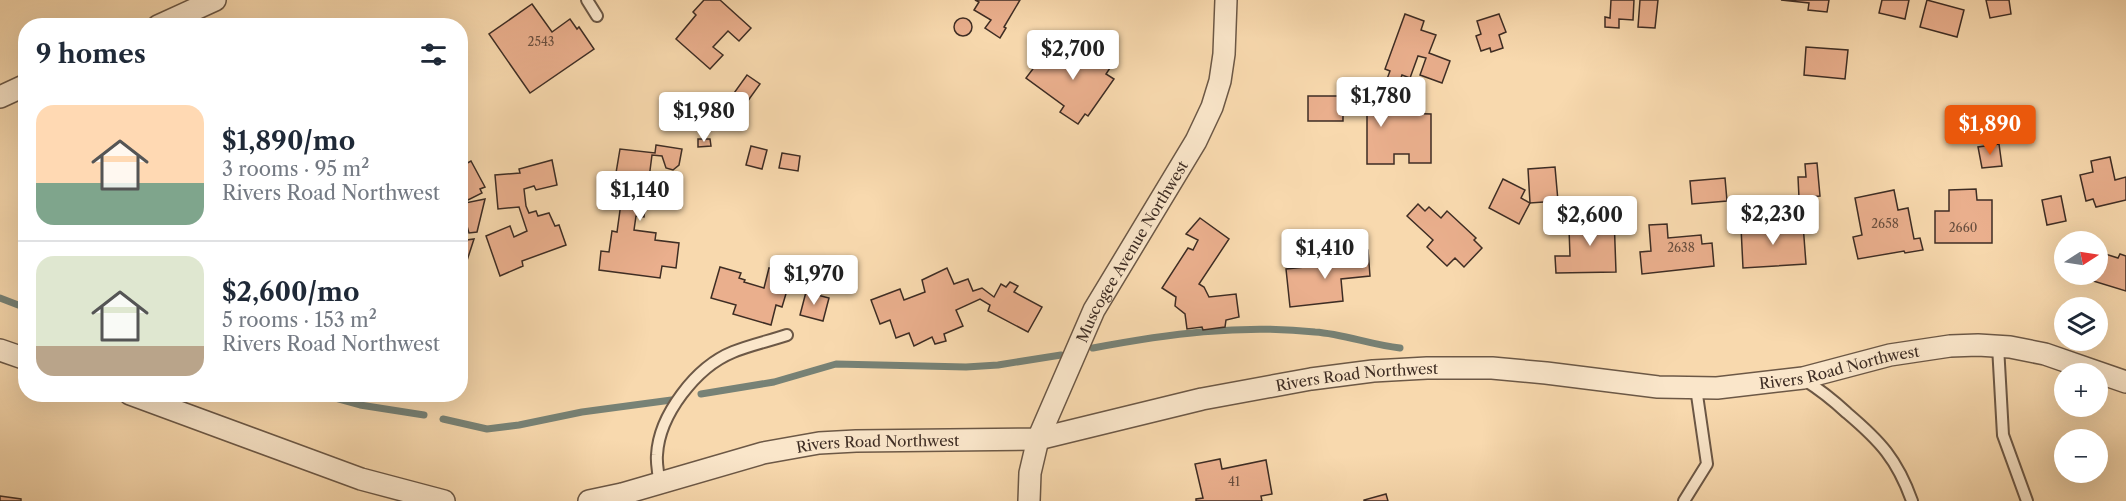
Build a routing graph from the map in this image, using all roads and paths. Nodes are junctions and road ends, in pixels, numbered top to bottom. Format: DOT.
graph roads {
  1 [pos="214,0"];
  2 [pos="587,0"];
  3 [pos="1226,0"];
  4 [pos="597,16"];
  5 [pos="175,18"];
  6 [pos="18,89"];
  7 [pos="0,97"];
  8 [pos="786,335"];
  9 [pos="1998,346"];
  10 [pos="0,350"];
  11 [pos="18,356"];
  12 [pos="1803,378"];
  13 [pos="2126,381"];
  14 [pos="1696,388"];
  15 [pos="152,402"];
  16 [pos="1038,439"];
  17 [pos="659,483"];
  18 [pos="444,501"];
  19 [pos="589,501"];
  20 [pos="1029,501"];
  21 [pos="1684,501"];
  22 [pos="1912,501"];
  23 [pos="2027,501"];
  1 -- 5 [label="street"];
  2 -- 4 [label="lane"];
  3 -- 16 [label="street, Muscogee Avenue Northwest"];
  6 -- 7 [label="street"];
  8 -- 17 [label="lane"];
  9 -- 12 [label="street, Rivers Road Northwest"];
  9 -- 13 [label="street, Rivers Road Northwest"];
  9 -- 23 [label="lane"];
  10 -- 11 [label="street"];
  12 -- 14 [label="street, Rivers Road Northwest"];
  12 -- 22 [label="lane"];
  14 -- 16 [label="street, Rivers Road Northwest"];
  14 -- 21 [label="lane"];
  15 -- 18 [label="street"];
  16 -- 17 [label="street, Rivers Road Northwest"];
  16 -- 20 [label="street, Muscogee Avenue Northwest"];
  17 -- 19 [label="street, Rivers Road Northwest"];
}
